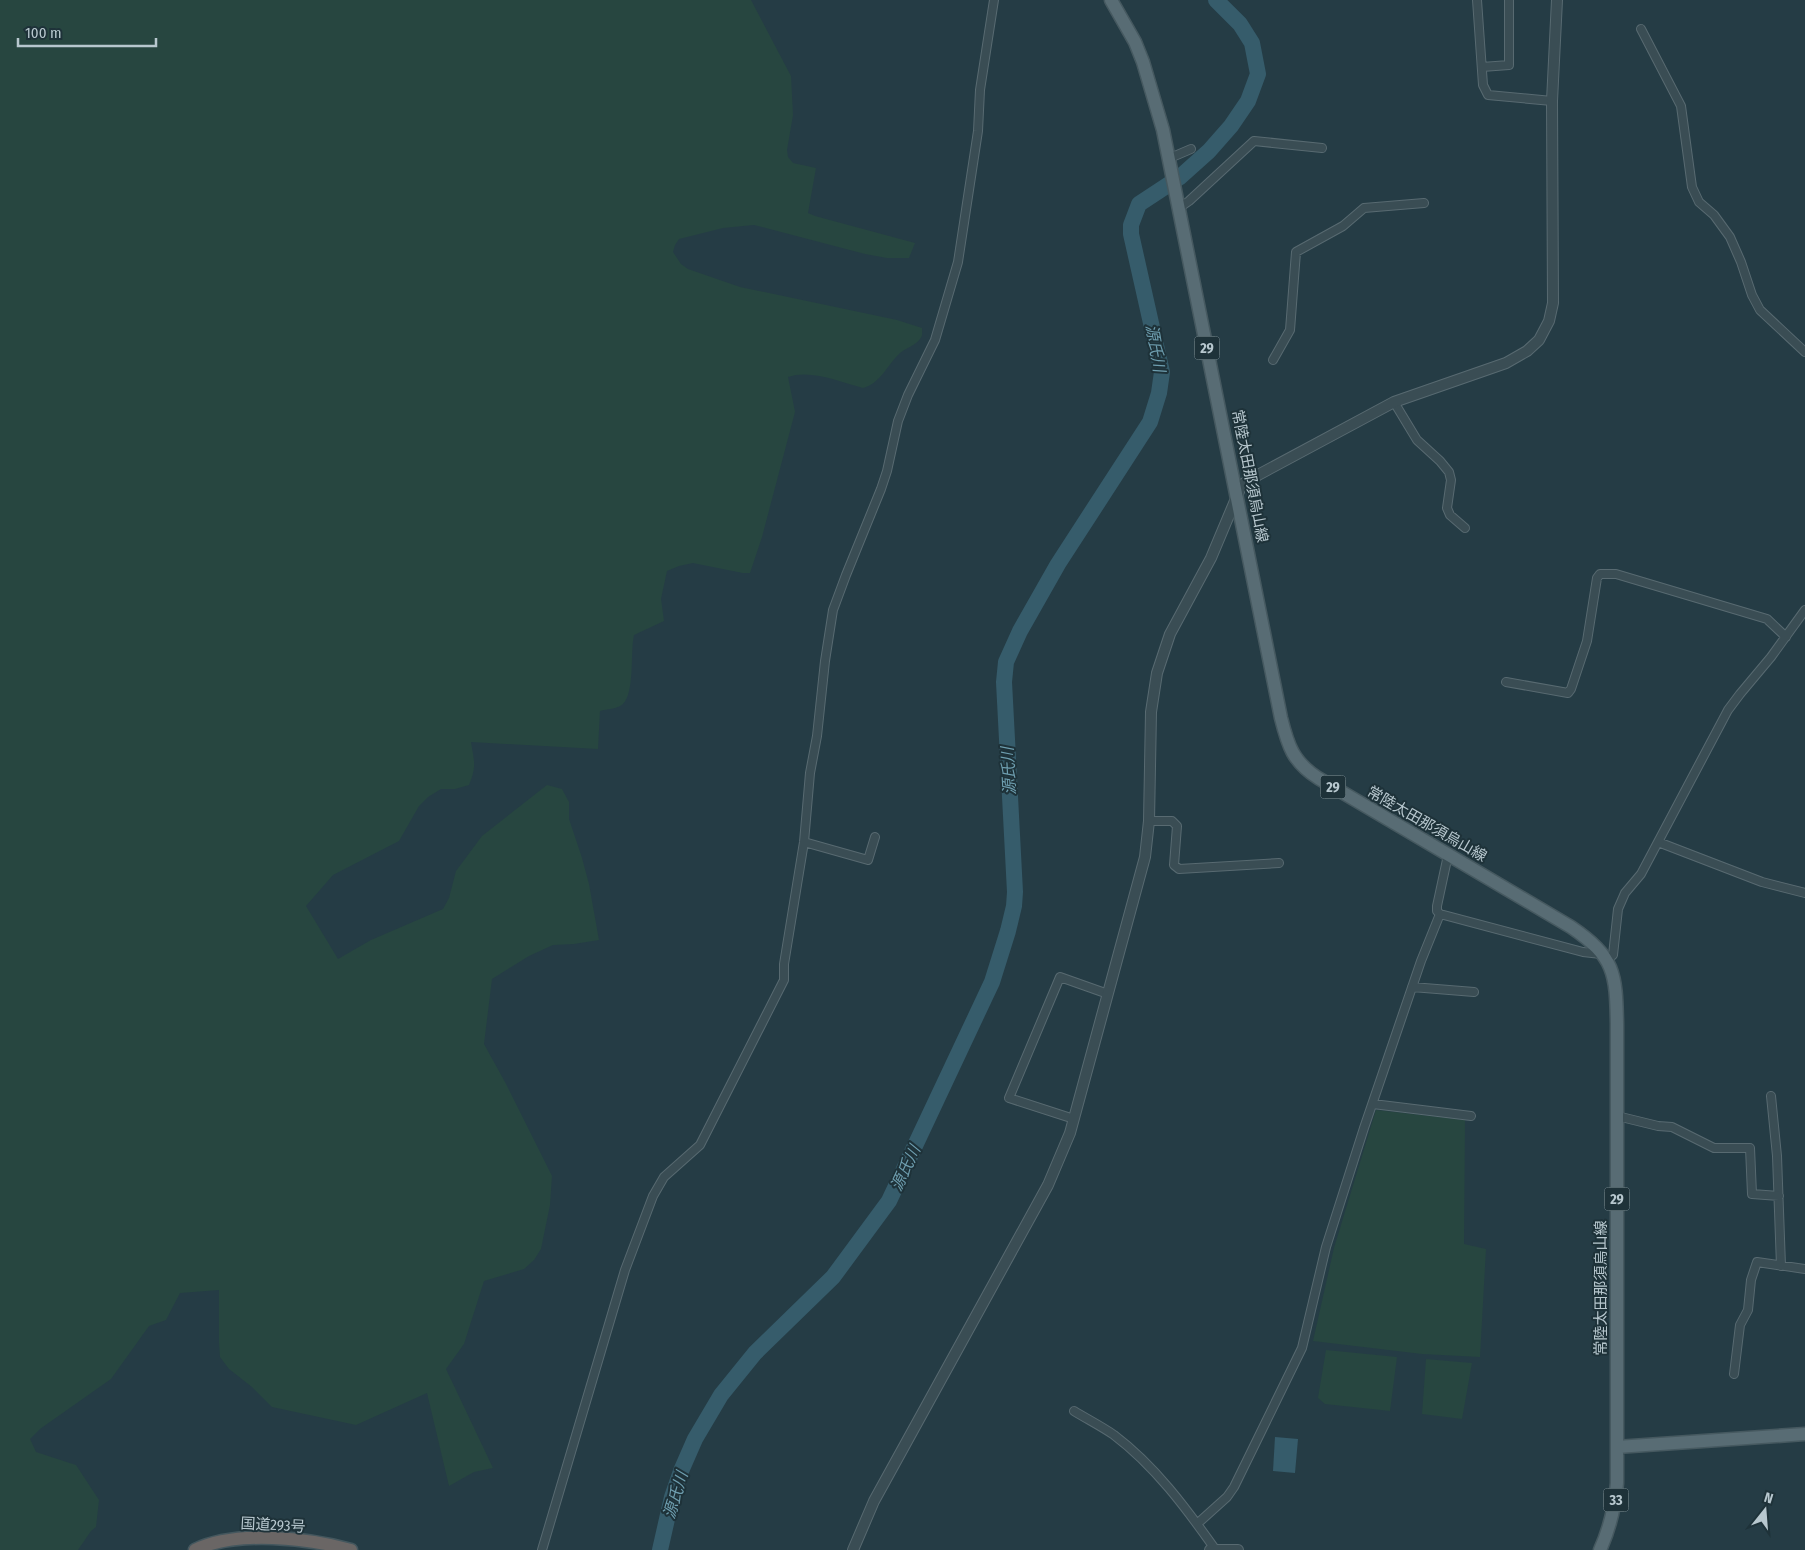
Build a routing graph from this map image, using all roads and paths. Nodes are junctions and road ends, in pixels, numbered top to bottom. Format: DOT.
graph roads {
  1 [pos="994,0"];
  2 [pos="1111,0"];
  3 [pos="1478,0"];
  4 [pos="1509,0"];
  5 [pos="1557,0"];
  6 [pos="1641,29"];
  7 [pos="1482,67"];
  8 [pos="1552,101"];
  9 [pos="1322,148"];
  10 [pos="1190,149"];
  11 [pos="1171,163"];
  12 [pos="1424,203"];
  13 [pos="1179,204"];
  14 [pos="1805,352"];
  15 [pos="1274,360"];
  16 [pos="1394,402"];
  17 [pos="1237,494"];
  18 [pos="1465,528"];
  19 [pos="1805,610"];
  20 [pos="1786,637"];
  21 [pos="1506,682"];
  22 [pos="1149,821"];
  23 [pos="875,837"];
  24 [pos="804,842"];
  25 [pos="1658,842"];
  26 [pos="1448,855"];
  27 [pos="1279,863"];
  28 [pos="1805,893"];
  29 [pos="1440,914"];
  30 [pos="1605,957"];
  31 [pos="1412,987"];
  32 [pos="1474,992"];
  33 [pos="1108,994"];
  34 [pos="1771,1096"];
  35 [pos="1373,1104"];
  36 [pos="1471,1116"];
  37 [pos="1617,1116"];
  38 [pos="1074,1119"];
  39 [pos="1779,1196"];
  40 [pos="1781,1266"];
  41 [pos="1805,1269"];
  42 [pos="1734,1374"];
  43 [pos="1074,1411"];
  44 [pos="1805,1434"];
  45 [pos="1617,1447"];
  46 [pos="1197,1524"];
  47 [pos="1214,1549"];
  48 [pos="195,1550"];
  49 [pos="351,1550"];
  50 [pos="542,1550"];
  51 [pos="853,1550"];
  52 [pos="1210,1550"];
  53 [pos="1238,1550"];
  54 [pos="1600,1550"];
  1 -- 24 [label="street"];
  2 -- 11 [label="main road, 常陸太田那須烏山線 / 29"];
  3 -- 7 [label="street"];
  4 -- 7 [label="street"];
  5 -- 8 [label="street"];
  6 -- 14 [label="street"];
  7 -- 8 [label="street"];
  8 -- 16 [label="street"];
  9 -- 13 [label="street"];
  10 -- 11 [label="street"];
  11 -- 13 [label="main road, 常陸太田那須烏山線 / 29"];
  12 -- 15 [label="street"];
  13 -- 17 [label="main road, 常陸太田那須烏山線 / 29"];
  16 -- 17 [label="street"];
  16 -- 18 [label="street"];
  17 -- 22 [label="street"];
  17 -- 26 [label="main road, 常陸太田那須烏山線 / 29"];
  19 -- 20 [label="street"];
  20 -- 21 [label="street"];
  20 -- 25 [label="street"];
  22 -- 27 [label="street"];
  22 -- 33 [label="street"];
  23 -- 24 [label="street"];
  24 -- 50 [label="street"];
  25 -- 28 [label="street"];
  25 -- 30 [label="street"];
  26 -- 29 [label="street"];
  26 -- 30 [label="main road, 常陸太田那須烏山線 / 29"];
  29 -- 30 [label="street"];
  29 -- 31 [label="street"];
  30 -- 37 [label="main road, 常陸太田那須烏山線 / 29"];
  31 -- 32 [label="street"];
  31 -- 35 [label="street"];
  33 -- 38 [label="street"];
  33 -- 38 [label="street"];
  34 -- 39 [label="street"];
  35 -- 36 [label="street"];
  35 -- 46 [label="street"];
  37 -- 39 [label="street"];
  37 -- 45 [label="main road, 常陸太田那須烏山線 / 29"];
  38 -- 51 [label="street"];
  39 -- 40 [label="street"];
  40 -- 41 [label="street"];
  40 -- 42 [label="street"];
  43 -- 46 [label="street"];
  44 -- 45 [label="main road"];
  45 -- 54 [label="main road, 33"];
  46 -- 47 [label="street"];
  47 -- 52 [label="street"];
  47 -- 53 [label="street"];
  48 -- 49 [label="highway, 国道293号"];
}
